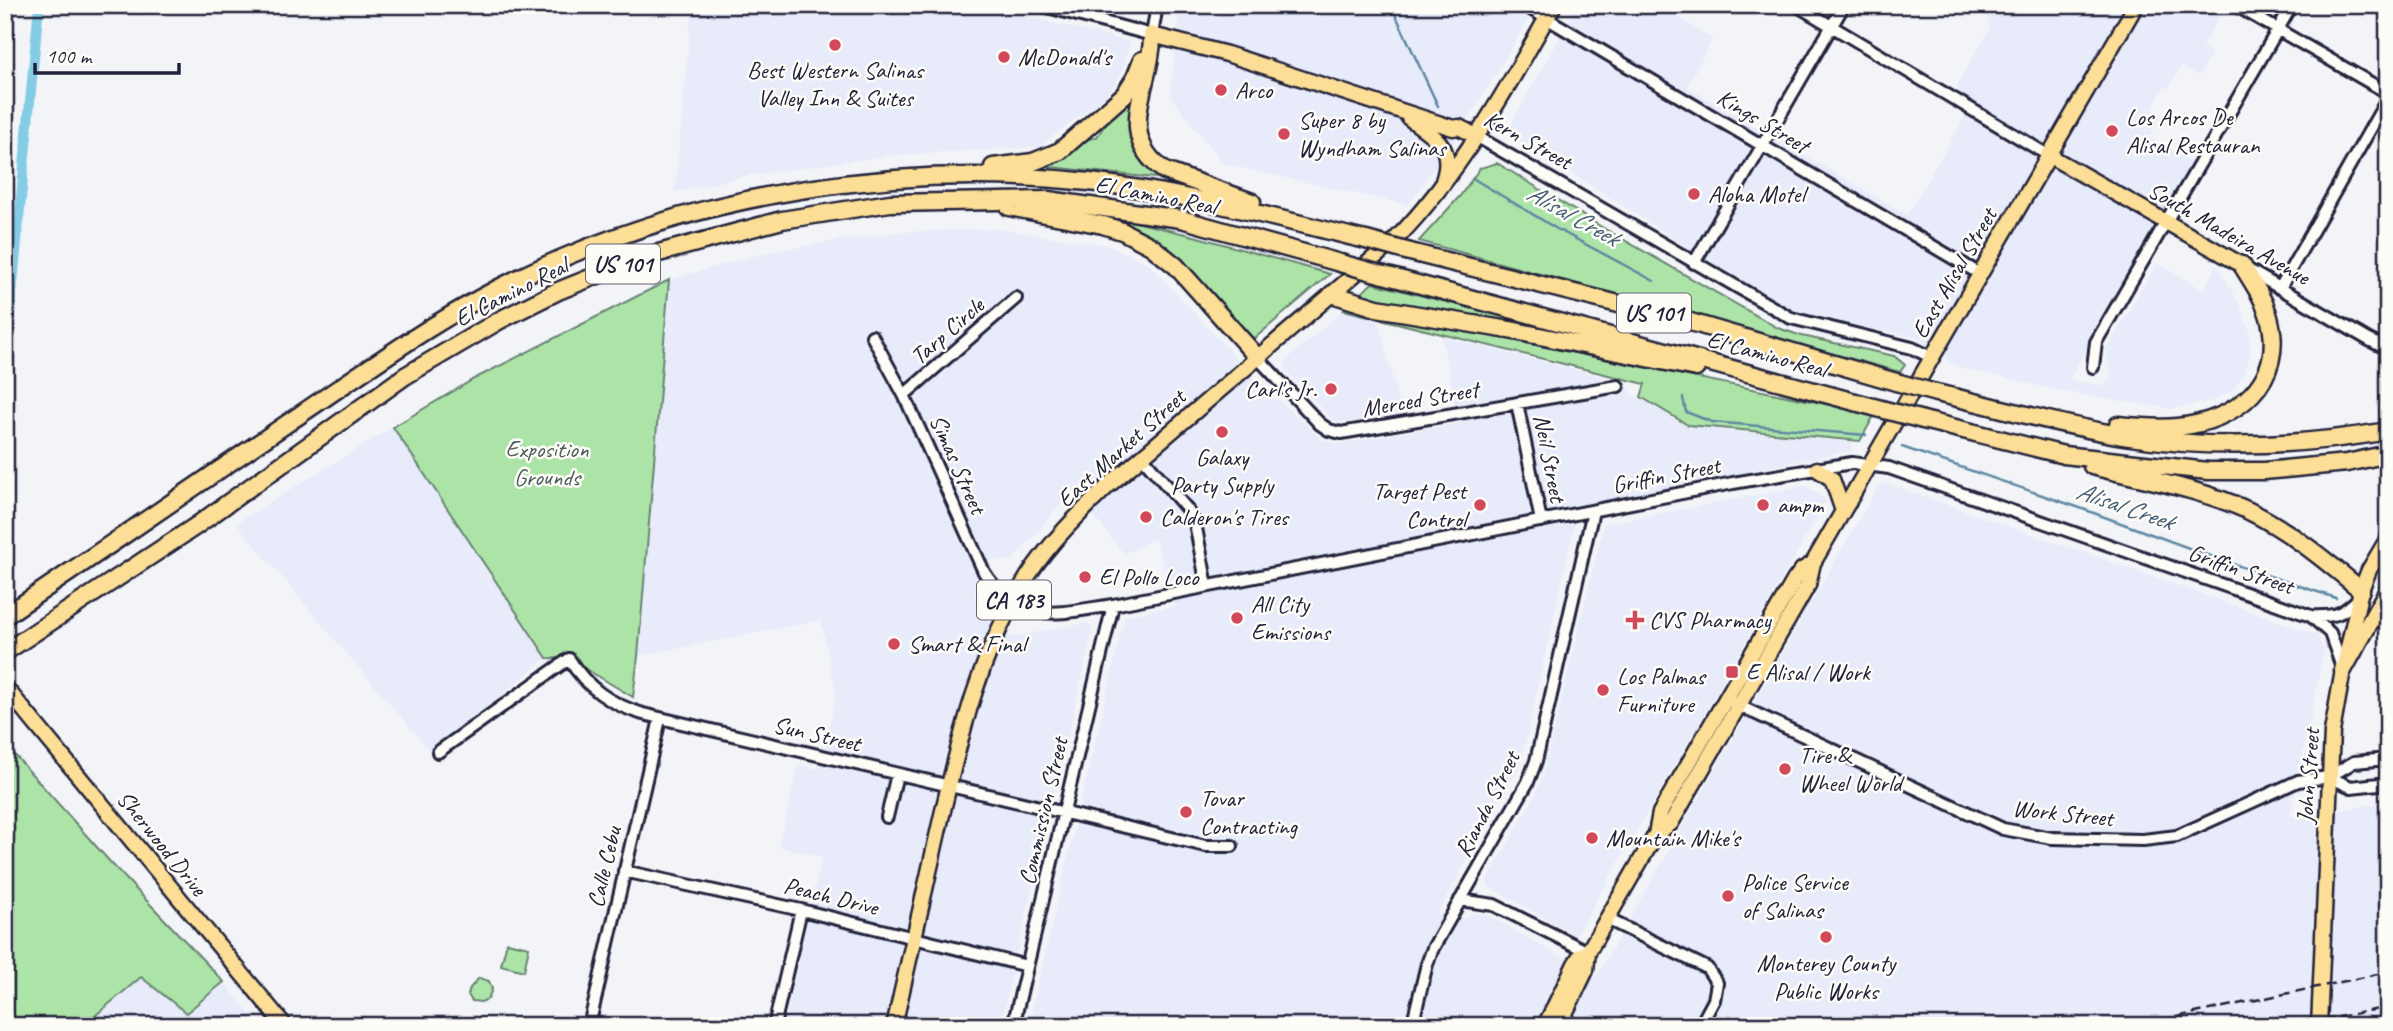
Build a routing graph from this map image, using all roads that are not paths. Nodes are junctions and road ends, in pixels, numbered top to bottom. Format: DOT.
graph roads {
  1 [pos="1040,5"];
  2 [pos="1157,5"];
  3 [pos="1524,5"];
  4 [pos="1555,5"];
  5 [pos="1796,5"];
  6 [pos="1844,5"];
  7 [pos="2136,5"];
  8 [pos="2235,5"];
  9 [pos="2291,5"];
  10 [pos="1547,19"];
  11 [pos="1832,26"];
  12 [pos="2277,29"];
  13 [pos="1152,35"];
  14 [pos="2388,96"];
  15 [pos="1399,111"];
  16 [pos="1476,136"];
  17 [pos="1762,145"];
  18 [pos="2048,155"];
  19 [pos="931,177"];
  20 [pos="1440,189"];
  21 [pos="979,201"];
  22 [pos="2166,222"];
  23 [pos="1326,230"];
  24 [pos="1694,263"];
  25 [pos="2242,265"];
  26 [pos="1980,274"];
  27 [pos="2280,288"];
  28 [pos="1332,294"];
  29 [pos="1016,298"];
  30 [pos="872,336"];
  31 [pos="2388,346"];
  32 [pos="1931,357"];
  33 [pos="1258,358"];
  34 [pos="2093,367"];
  35 [pos="1749,372"];
  36 [pos="1618,386"];
  37 [pos="904,395"];
  38 [pos="1517,403"];
  39 [pos="2067,423"];
  40 [pos="2388,431"];
  41 [pos="2388,454"];
  42 [pos="2063,455"];
  43 [pos="1143,458"];
  44 [pos="1870,464"];
  45 [pos="1817,468"];
  46 [pos="1593,511"];
  47 [pos="1843,511"];
  48 [pos="1541,521"];
  49 [pos="197,526"];
  50 [pos="2388,538"];
  51 [pos="1207,586"];
  52 [pos="2388,590"];
  53 [pos="2360,594"];
  54 [pos="1014,602"];
  55 [pos="1113,605"];
  56 [pos="5,616"];
  57 [pos="2311,616"];
  58 [pos="5,652"];
  59 [pos="5,662"];
  60 [pos="2343,670"];
  61 [pos="7,690"];
  62 [pos="1732,703"];
  63 [pos="660,719"];
  64 [pos="438,752"];
  65 [pos="2388,759"];
  66 [pos="897,774"];
  67 [pos="2329,777"];
  68 [pos="2388,783"];
  69 [pos="949,786"];
  70 [pos="1064,813"];
  71 [pos="887,817"];
  72 [pos="1232,846"];
  73 [pos="624,871"];
  74 [pos="1460,900"];
  75 [pos="801,910"];
  76 [pos="1607,919"];
  77 [pos="913,939"];
  78 [pos="1588,952"];
  79 [pos="1027,967"];
  80 [pos="285,1026"];
  81 [pos="589,1026"];
  82 [pos="774,1026"];
  83 [pos="894,1026"];
  84 [pos="1013,1026"];
  85 [pos="1412,1026"];
  86 [pos="1545,1026"];
  87 [pos="1559,1026"];
  88 [pos="1700,1026"];
  89 [pos="2319,1026"];
  1 -- 13 [label="street, Kern Street"];
  2 -- 13 [label="street"];
  3 -- 10 [label="street, Kings Street"];
  4 -- 10 [label="main road, East Market Street"];
  5 -- 11 [label="street"];
  6 -- 11 [label="street"];
  7 -- 18 [label="main road, East Alisal Street"];
  8 -- 12 [label="street"];
  9 -- 12 [label="street"];
  10 -- 16 [label="main road, East Market Street"];
  10 -- 17 [label="street, Kings Street"];
  11 -- 17 [label="street"];
  11 -- 18 [label="street"];
  12 -- 14 [label="street"];
  12 -- 22 [label="street"];
  13 -- 15 [label="main road, Kern Street"];
  13 -- 19 [label="highway"];
  13 -- 23 [label="highway"];
  14 -- 27 [label="street"];
  15 -- 16 [label="main road, Kern Street"];
  15 -- 20 [label="main road"];
  16 -- 20 [label="main road, East Market Street / CA 183"];
  16 -- 24 [label="street, Kern Street"];
  17 -- 24 [label="street"];
  17 -- 26 [label="street, Kings Street"];
  18 -- 22 [label="main road, South Madeira Avenue"];
  18 -- 26 [label="main road, East Alisal Street"];
  19 -- 23 [label="highway, El Camino Real / US 101"];
  19 -- 56 [label="highway, El Camino Real / US 101"];
  20 -- 28 [label="main road, East Market Street / CA 183"];
  21 -- 33 [label="highway"];
  21 -- 35 [label="highway, El Camino Real / US 101, bridge"];
  21 -- 49 [label="highway, El Camino Real / US 101"];
  22 -- 25 [label="main road, South Madeira Avenue"];
  22 -- 34 [label="street"];
  23 -- 39 [label="highway, El Camino Real / US 101, bridge"];
  24 -- 32 [label="street, Kern Street"];
  25 -- 27 [label="street, South Madeira Avenue"];
  25 -- 39 [label="highway"];
  26 -- 32 [label="main road, East Alisal Street"];
  27 -- 31 [label="street, South Madeira Avenue"];
  28 -- 33 [label="main road, East Market Street / CA 183"];
  28 -- 35 [label="highway"];
  29 -- 37 [label="street, Tarp Circle"];
  30 -- 37 [label="street, Simas Street"];
  32 -- 44 [label="main road, East Alisal Street"];
  33 -- 38 [label="street, Merced Street"];
  33 -- 43 [label="main road, East Market Street / CA 183"];
  35 -- 42 [label="highway, El Camino Real / US 101, bridge"];
  36 -- 38 [label="street, Merced Street"];
  37 -- 54 [label="street, Simas Street"];
  38 -- 48 [label="street, Neil Street"];
  39 -- 40 [label="highway, El Camino Real / US 101"];
  41 -- 42 [label="highway, El Camino Real / US 101"];
  42 -- 53 [label="highway"];
  43 -- 51 [label="street"];
  43 -- 54 [label="main road, East Market Street / CA 183"];
  44 -- 45 [label="street, Griffin Street"];
  44 -- 47 [label="main road, East Alisal Street"];
  44 -- 57 [label="street, Griffin Street"];
  45 -- 46 [label="street, Griffin Street"];
  45 -- 47 [label="main road"];
  46 -- 48 [label="street, Griffin Street"];
  46 -- 74 [label="street, Rianda Street"];
  47 -- 62 [label="main road, East Alisal Street"];
  48 -- 51 [label="street, Griffin Street"];
  49 -- 58 [label="highway, El Camino Real / US 101"];
  49 -- 59 [label="highway"];
  50 -- 53 [label="main road, John Street"];
  51 -- 55 [label="street, Griffin Street"];
  52 -- 60 [label="highway"];
  53 -- 57 [label="street, Griffin Street"];
  53 -- 60 [label="main road, John Street"];
  54 -- 55 [label="street, Griffin Street"];
  54 -- 69 [label="main road, East Market Street / CA 183"];
  55 -- 70 [label="street, Commission Street"];
  57 -- 60 [label="street, Griffin Street"];
  60 -- 67 [label="main road, John Street"];
  61 -- 80 [label="main road, Sherwood Drive"];
  62 -- 67 [label="street, Work Street"];
  62 -- 76 [label="main road, East Alisal Street"];
  63 -- 64 [label="street, Sun Street"];
  63 -- 66 [label="street, Sun Street"];
  63 -- 73 [label="street, Calle Cebu"];
  65 -- 67 [label="street, Work Street"];
  66 -- 69 [label="street, Sun Street"];
  66 -- 71 [label="street"];
  67 -- 68 [label="street, Work Street"];
  67 -- 89 [label="main road, John Street"];
  69 -- 70 [label="street, Sun Street"];
  69 -- 77 [label="main road, East Market Street / CA 183"];
  70 -- 72 [label="street, Sun Street"];
  70 -- 79 [label="street, Commission Street"];
  73 -- 75 [label="street, Peach Drive"];
  73 -- 81 [label="street, Calle Cebu"];
  74 -- 78 [label="street"];
  74 -- 85 [label="street, Rianda Street"];
  75 -- 77 [label="street, Peach Drive"];
  75 -- 82 [label="street"];
  76 -- 78 [label="main road, East Alisal Street"];
  76 -- 88 [label="street"];
  77 -- 79 [label="street, Peach Drive"];
  77 -- 83 [label="main road, East Market Street / CA 183"];
  78 -- 86 [label="main road, East Alisal Street"];
  78 -- 87 [label="main road, East Alisal Street"];
  79 -- 84 [label="street, Commission Street"];
}
